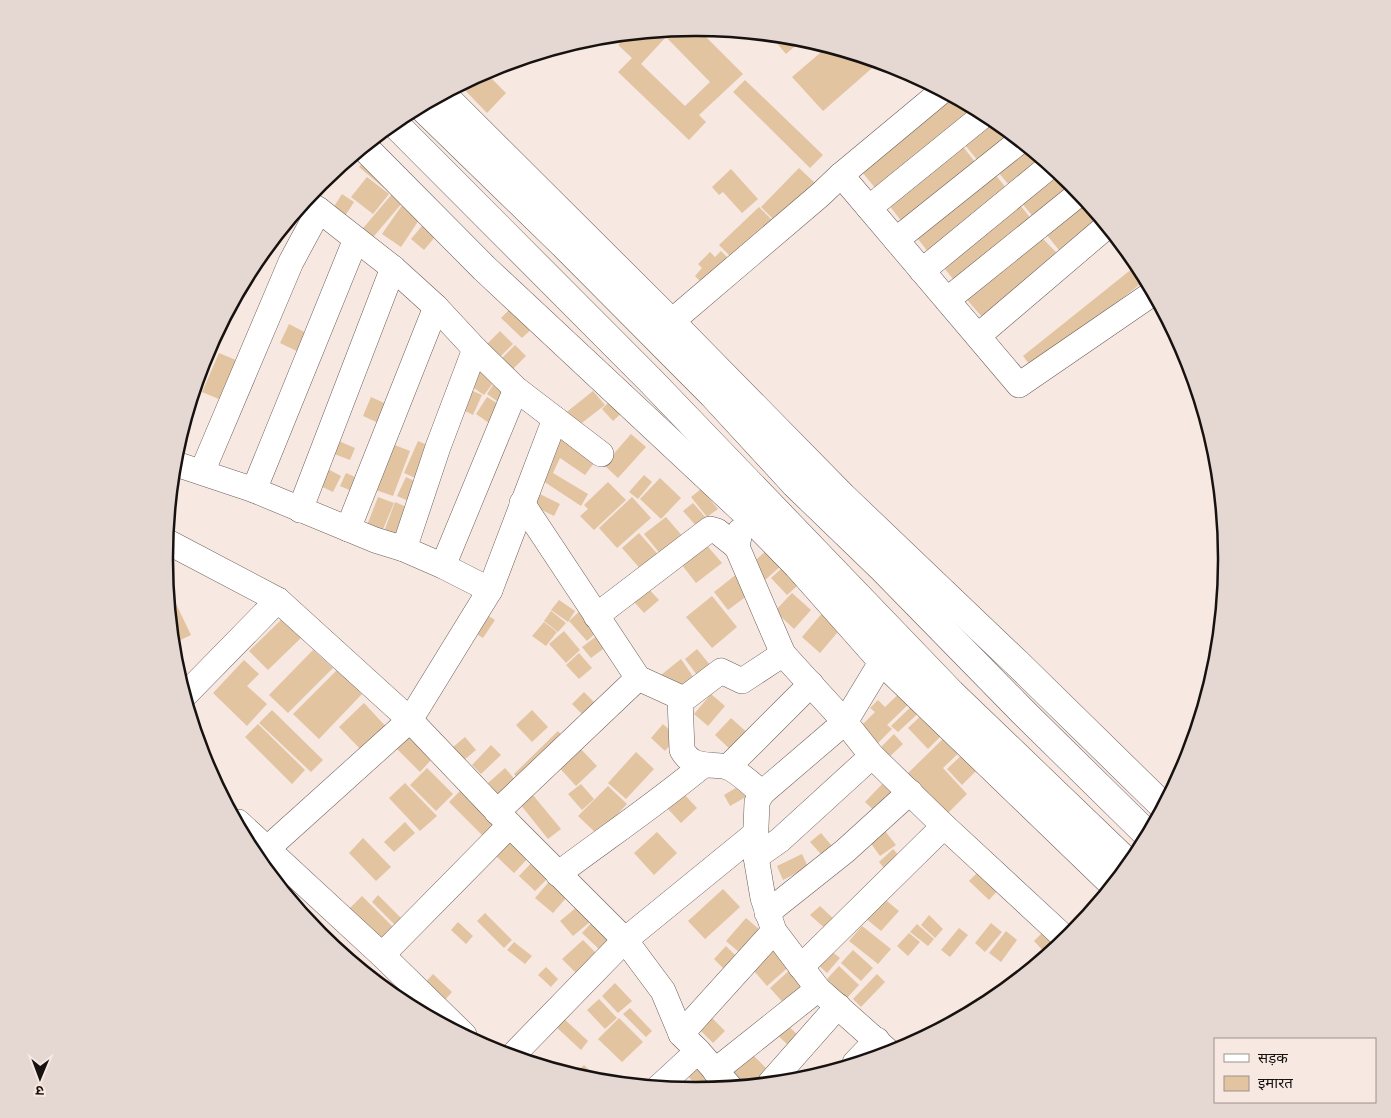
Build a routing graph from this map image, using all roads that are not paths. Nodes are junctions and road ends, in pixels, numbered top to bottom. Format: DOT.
graph roads {
  1 [pos="937,95"];
  2 [pos="447,99"];
  3 [pos="426,111"];
  4 [pos="978,119"];
  5 [pos="399,128"];
  6 [pos="1015,145"];
  7 [pos="368,151"];
  8 [pos="1045,170"];
  9 [pos="841,174"];
  10 [pos="1074,198"];
  11 [pos="312,205"];
  12 [pos="869,208"];
  13 [pos="1102,230"];
  14 [pos="356,239"];
  15 [pos="896,240"];
  16 [pos="394,268"];
  17 [pos="605,271"];
  18 [pos="922,271"];
  19 [pos="1147,297"];
  20 [pos="947,300"];
  21 [pos="436,307"];
  22 [pos="671,322"];
  23 [pos="978,336"];
  24 [pos="475,348"];
  25 [pos="516,389"];
  26 [pos="555,419"];
  27 [pos="601,454"];
  28 [pos="182,465"];
  29 [pos="202,472"];
  30 [pos="254,490"];
  31 [pos="522,504"];
  32 [pos="300,510"];
  33 [pos="743,510"];
  34 [pos="348,529"];
  35 [pos="800,535"];
  36 [pos="173,545"];
  37 [pos="737,547"];
  38 [pos="404,549"];
  39 [pos="443,566"];
  40 [pos="808,578"];
  41 [pos="490,590"];
  42 [pos="278,600"];
  43 [pos="596,616"];
  44 [pos="783,654"];
  45 [pos="882,661"];
  46 [pos="638,678"];
  47 [pos="811,684"];
  48 [pos="190,690"];
  49 [pos="680,698"];
  50 [pos="410,720"];
  51 [pos="846,722"];
  52 [pos="872,756"];
  53 [pos="702,766"];
  54 [pos="728,767"];
  55 [pos="1132,775"];
  56 [pos="1165,788"];
  57 [pos="910,792"];
  58 [pos="762,793"];
  59 [pos="1158,801"];
  60 [pos="503,818"];
  61 [pos="944,826"];
  62 [pos="1142,829"];
  63 [pos="254,838"];
  64 [pos="756,845"];
  65 [pos="268,848"];
  66 [pos="1123,858"];
  67 [pos="558,874"];
  68 [pos="1108,879"];
  69 [pos="770,922"];
  70 [pos="1060,934"];
  71 [pos="626,940"];
  72 [pos="382,954"];
  73 [pos="801,967"];
  74 [pos="818,989"];
  75 [pos="838,1006"];
  76 [pos="449,1020"];
  77 [pos="690,1042"];
  78 [pos="884,1046"];
  79 [pos="517,1050"];
  80 [pos="777,1075"];
  81 [pos="663,1081"];
  82 [pos="722,1081"];
  83 [pos="724,1081"];
  1 -- 9 [label="street"];
  2 -- 17 [label="main road"];
  3 -- 17 [label="main road"];
  4 -- 12 [label="street"];
  5 -- 35 [label="main road"];
  6 -- 15 [label="street"];
  7 -- 33 [label="main road"];
  8 -- 18 [label="street"];
  9 -- 12 [label="street"];
  9 -- 22 [label="street"];
  10 -- 20 [label="street"];
  11 -- 14 [label="street"];
  11 -- 29 [label="street"];
  12 -- 15 [label="street"];
  13 -- 23 [label="street"];
  14 -- 16 [label="street"];
  14 -- 30 [label="street"];
  15 -- 18 [label="street"];
  16 -- 21 [label="street"];
  16 -- 32 [label="street"];
  17 -- 22 [label="main road"];
  17 -- 62 [label="main road"];
  18 -- 20 [label="street"];
  19 -- 23 [label="street"];
  20 -- 23 [label="street"];
  21 -- 24 [label="street"];
  21 -- 34 [label="street"];
  22 -- 55 [label="main road"];
  24 -- 25 [label="street"];
  24 -- 38 [label="street"];
  25 -- 26 [label="street"];
  25 -- 39 [label="street"];
  26 -- 27 [label="street"];
  26 -- 31 [label="street"];
  28 -- 29 [label="street"];
  29 -- 30 [label="street"];
  30 -- 32 [label="street"];
  31 -- 41 [label="street"];
  31 -- 43 [label="street"];
  32 -- 34 [label="street"];
  33 -- 37 [label="street"];
  33 -- 40 [label="main road"];
  34 -- 38 [label="street"];
  35 -- 40 [label="main road"];
  35 -- 66 [label="main road"];
  36 -- 42 [label="street"];
  37 -- 43 [label="street"];
  37 -- 44 [label="street"];
  38 -- 39 [label="street"];
  39 -- 41 [label="street"];
  40 -- 45 [label="main road"];
  41 -- 50 [label="street"];
  42 -- 48 [label="street"];
  42 -- 50 [label="street"];
  43 -- 46 [label="street"];
  44 -- 47 [label="street"];
  44 -- 49 [label="street"];
  45 -- 51 [label="street"];
  45 -- 68 [label="main road"];
  46 -- 49 [label="street"];
  46 -- 60 [label="street"];
  47 -- 51 [label="street"];
  47 -- 54 [label="street"];
  49 -- 53 [label="street"];
  50 -- 60 [label="street"];
  50 -- 65 [label="street"];
  51 -- 52 [label="street"];
  51 -- 58 [label="street"];
  52 -- 57 [label="street"];
  52 -- 64 [label="street"];
  53 -- 54 [label="street"];
  53 -- 67 [label="street"];
  54 -- 58 [label="street"];
  55 -- 56 [label="main road"];
  55 -- 59 [label="main road"];
  57 -- 61 [label="street"];
  57 -- 69 [label="street"];
  58 -- 64 [label="street"];
  60 -- 67 [label="street"];
  60 -- 72 [label="street"];
  61 -- 70 [label="street"];
  61 -- 73 [label="street"];
  63 -- 65 [label="street"];
  64 -- 69 [label="street"];
  64 -- 71 [label="street"];
  65 -- 72 [label="street"];
  67 -- 71 [label="street"];
  69 -- 73 [label="street"];
  69 -- 77 [label="street"];
  71 -- 77 [label="street"];
  71 -- 79 [label="street"];
  72 -- 76 [label="street"];
  73 -- 74 [label="street"];
  74 -- 75 [label="street"];
  74 -- 83 [label="street"];
  75 -- 78 [label="street"];
  75 -- 80 [label="street"];
  77 -- 81 [label="street"];
  77 -- 82 [label="street"];
}
